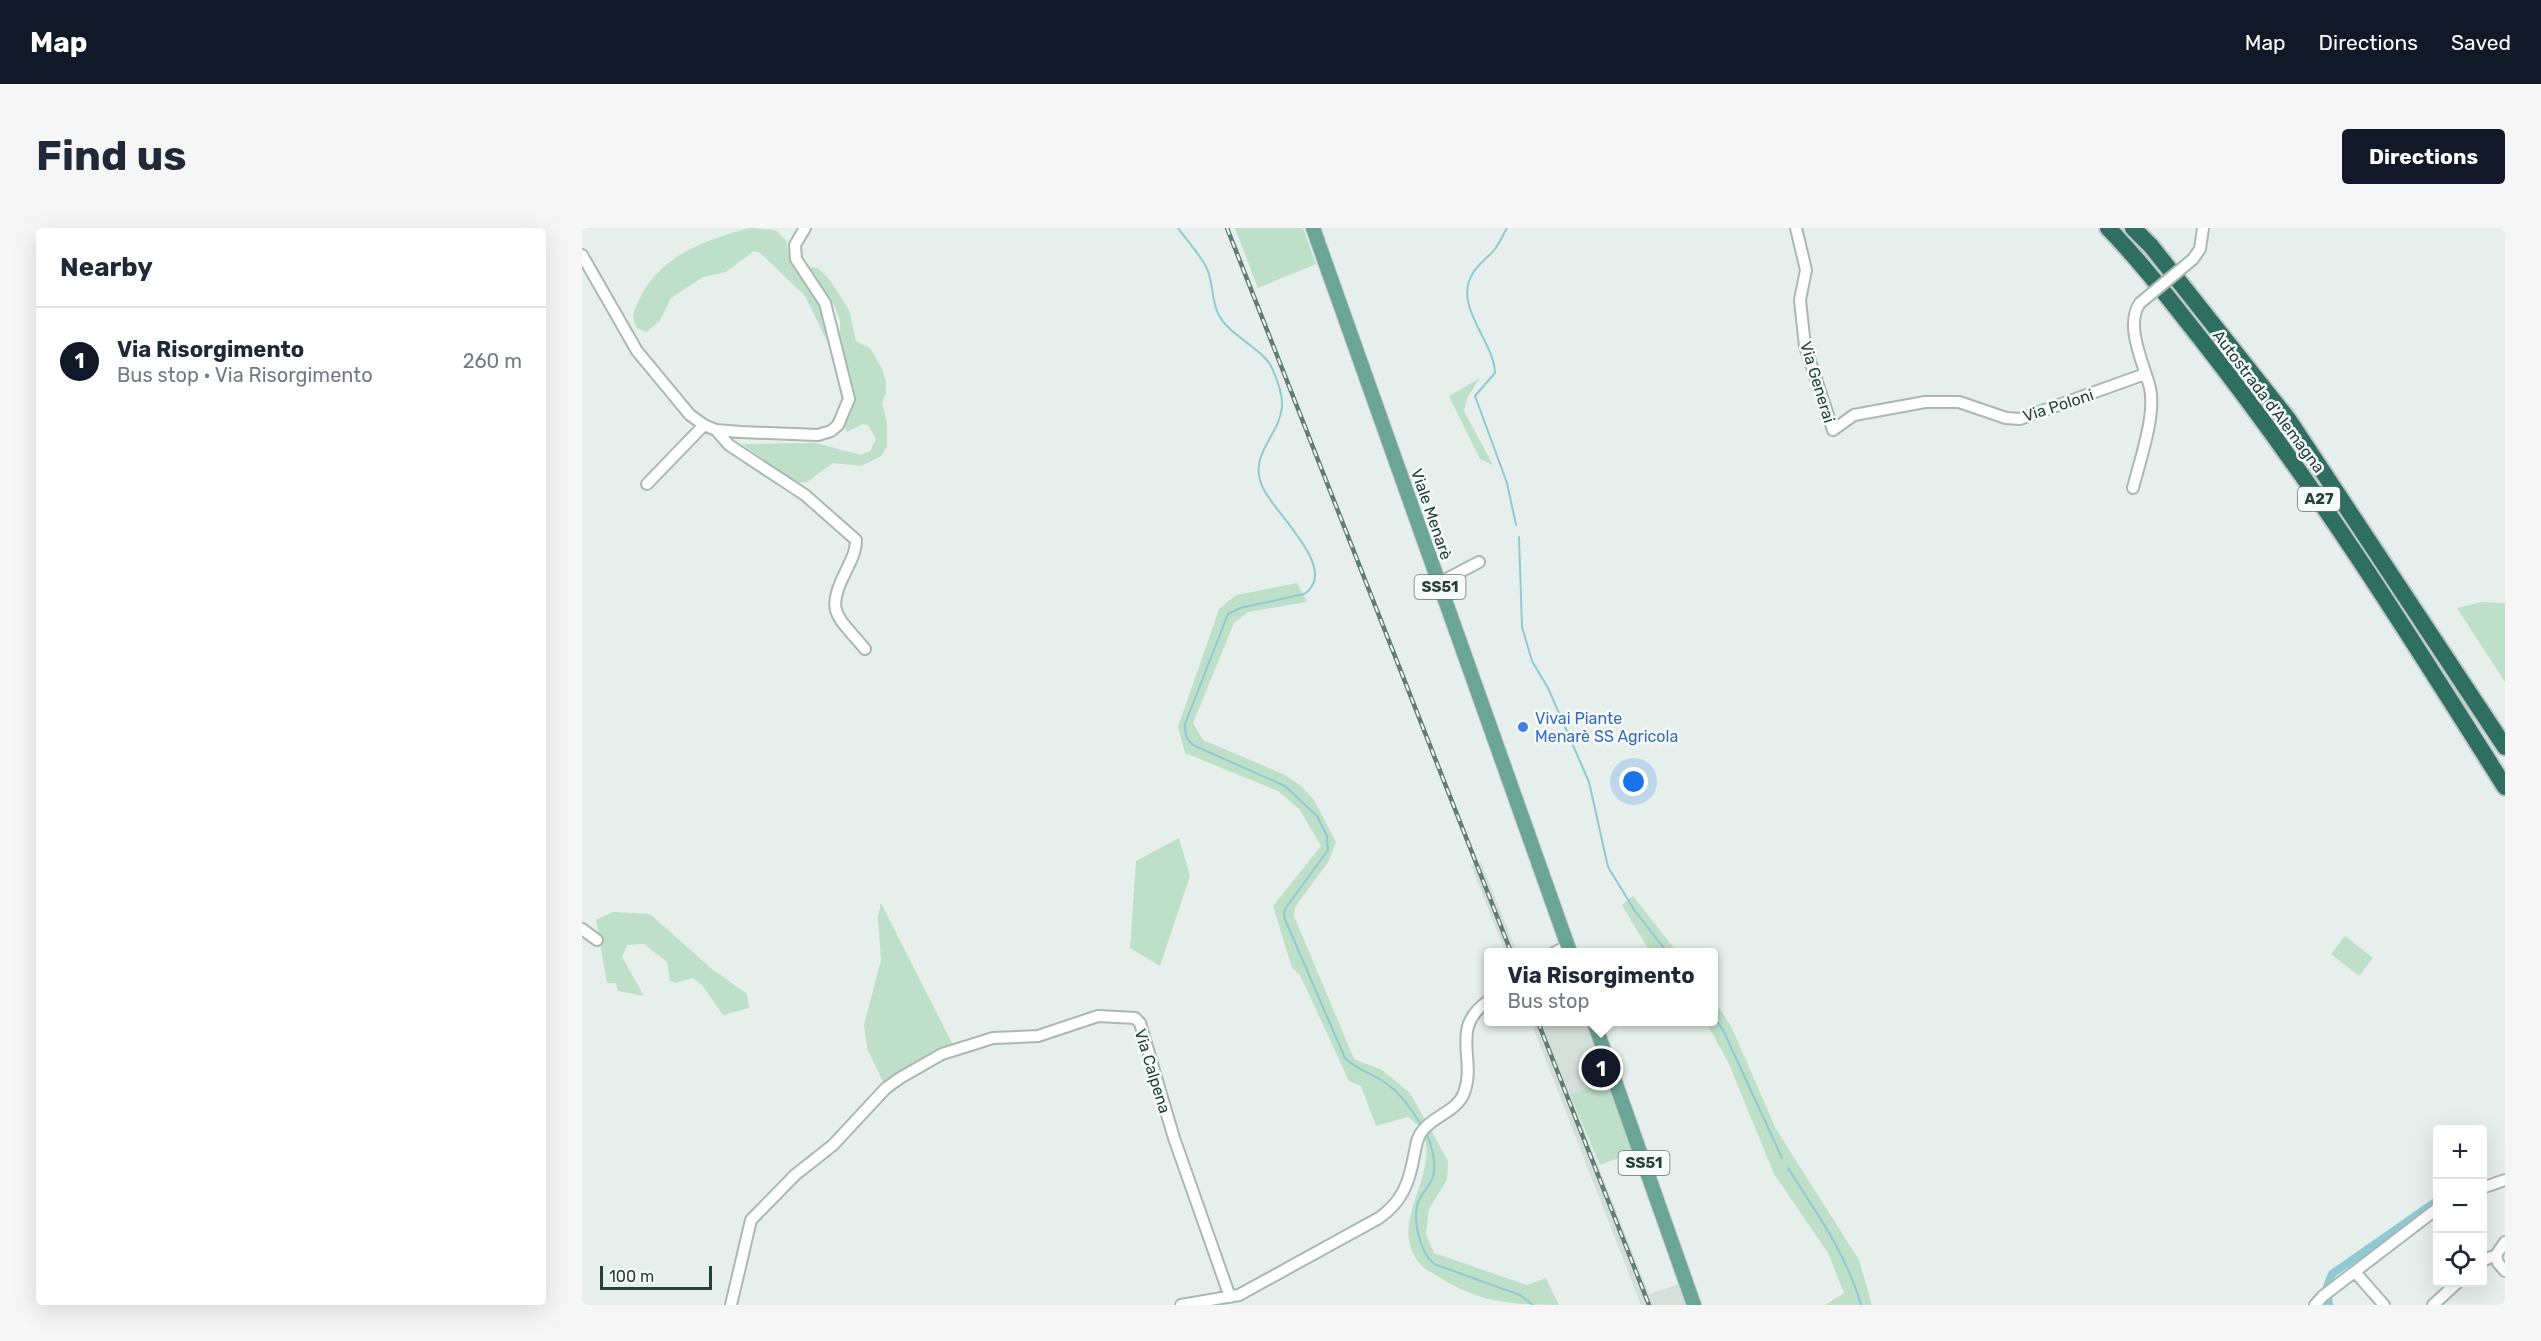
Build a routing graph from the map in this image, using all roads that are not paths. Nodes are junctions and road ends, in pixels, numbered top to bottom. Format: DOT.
graph roads {
  1 [pos="805,228"];
  2 [pos="1313,228"];
  3 [pos="1796,228"];
  4 [pos="2108,228"];
  5 [pos="2133,228"];
  6 [pos="2203,228"];
  7 [pos="582,255"];
  8 [pos="588,278"];
  9 [pos="2145,374"];
  10 [pos="704,425"];
  11 [pos="716,430"];
  12 [pos="1833,430"];
  13 [pos="647,484"];
  14 [pos="2133,488"];
  15 [pos="1479,562"];
  16 [pos="1439,583"];
  17 [pos="865,649"];
  18 [pos="2505,747"];
  19 [pos="2505,788"];
  20 [pos="582,929"];
  21 [pos="597,940"];
  22 [pos="1563,948"];
  23 [pos="1484,1004"];
  24 [pos="1595,1026"];
  25 [pos="2505,1180"];
  26 [pos="2487,1186"];
  27 [pos="2433,1212"];
  28 [pos="2505,1242"];
  29 [pos="2496,1255"];
  30 [pos="2487,1259"];
  31 [pos="2505,1271"];
  32 [pos="2355,1272"];
  33 [pos="2453,1287"];
  34 [pos="1230,1297"];
  35 [pos="731,1305"];
  36 [pos="1181,1305"];
  37 [pos="1694,1305"];
  38 [pos="2315,1305"];
  39 [pos="2384,1305"];
  40 [pos="2433,1305"];
  1 -- 11 [label="street"];
  2 -- 16 [label="main road, Viale Menarè / SS51"];
  3 -- 12 [label="street, Via Generai"];
  4 -- 19 [label="highway, Autostrada d'Alemagna / A27"];
  5 -- 18 [label="highway, Autostrada d'Alemagna / A27"];
  6 -- 9 [label="street, bridge"];
  7 -- 8 [label="street"];
  8 -- 10 [label="street"];
  9 -- 12 [label="street, Via Poloni"];
  9 -- 14 [label="street"];
  10 -- 11 [label="street"];
  10 -- 13 [label="street"];
  11 -- 17 [label="street"];
  15 -- 16 [label="street"];
  16 -- 22 [label="main road, Viale Menarè / SS51"];
  20 -- 21 [label="street"];
  23 -- 34 [label="street"];
  24 -- 37 [label="main road, SS51"];
  25 -- 26 [label="street"];
  27 -- 32 [label="street"];
  28 -- 29 [label="street"];
  29 -- 30 [label="street"];
  29 -- 31 [label="street"];
  32 -- 38 [label="street"];
  32 -- 39 [label="street"];
  33 -- 40 [label="street"];
  34 -- 35 [label="street, Via Calpena"];
  34 -- 36 [label="street"];
}
